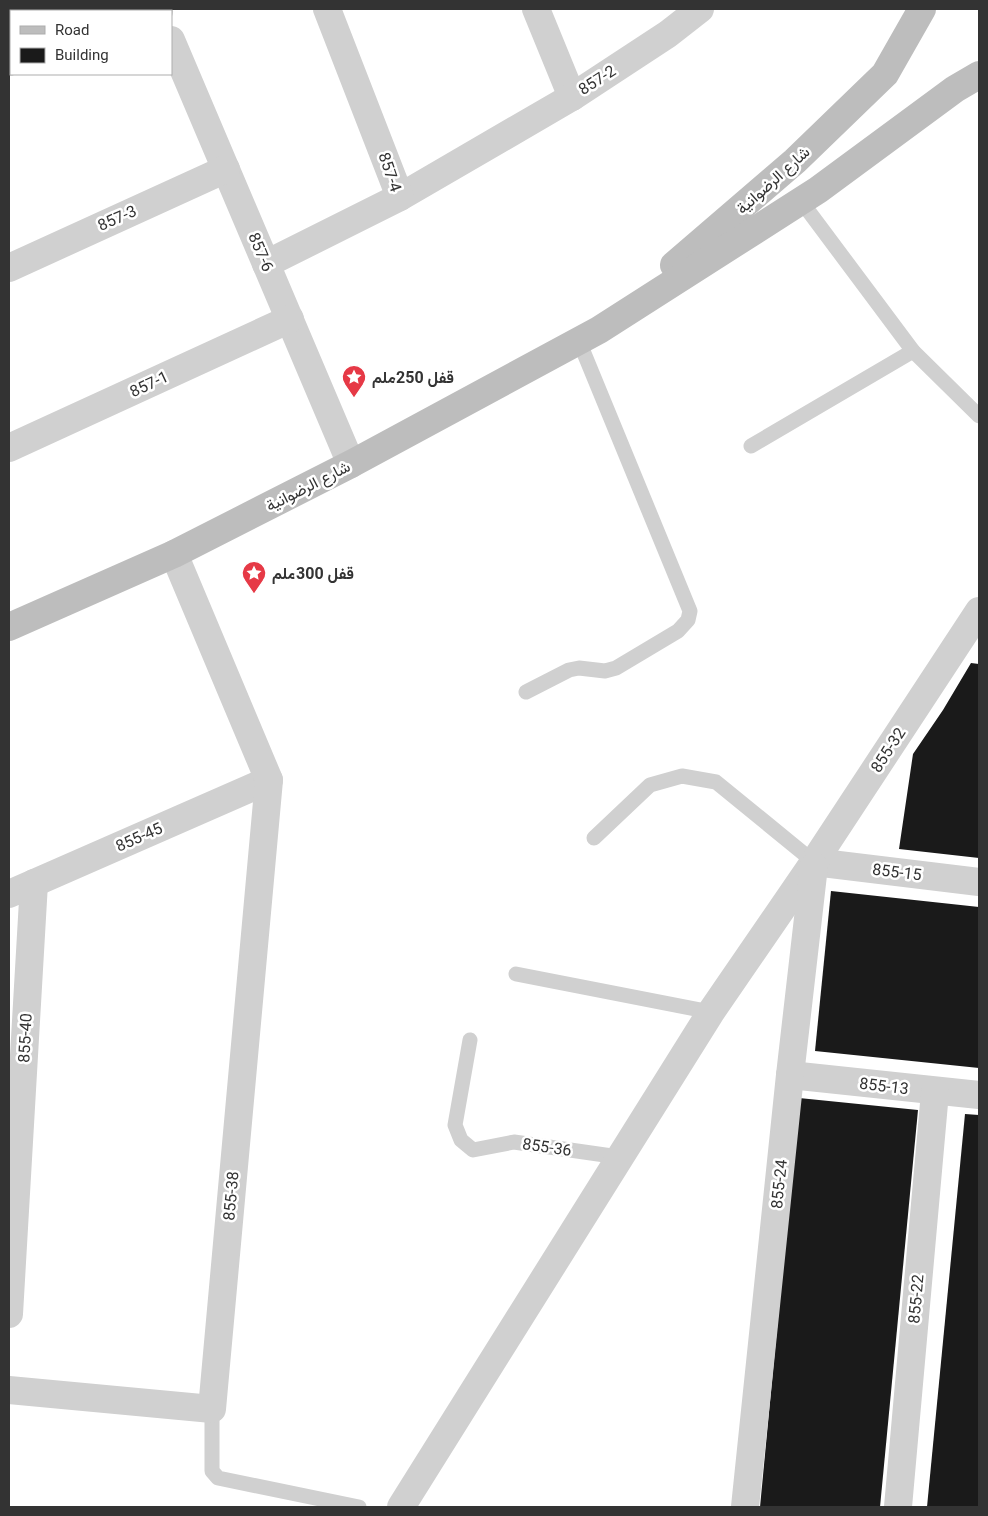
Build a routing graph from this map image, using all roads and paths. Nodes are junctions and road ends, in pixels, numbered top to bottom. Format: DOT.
graph roads {
  1 [pos="327,9"];
  2 [pos="536,9"];
  3 [pos="700,9"];
  4 [pos="922,9"];
  5 [pos="172,42"];
  6 [pos="979,75"];
  7 [pos="572,97"];
  8 [pos="226,169"];
  9 [pos="400,197"];
  10 [pos="801,201"];
  11 [pos="266,264"];
  12 [pos="9,268"];
  13 [pos="290,319"];
  14 [pos="589,335"];
  15 [pos="913,351"];
  16 [pos="979,416"];
  17 [pos="751,446"];
  18 [pos="9,448"];
  19 [pos="351,464"];
  20 [pos="174,554"];
  21 [pos="979,611"];
  22 [pos="9,628"];
  23 [pos="970,640"];
  24 [pos="526,692"];
  25 [pos="269,780"];
  26 [pos="594,838"];
  27 [pos="814,862"];
  28 [pos="979,882"];
  29 [pos="34,883"];
  30 [pos="9,894"];
  31 [pos="516,974"];
  32 [pos="711,1012"];
  33 [pos="470,1040"];
  34 [pos="790,1075"];
  35 [pos="935,1092"];
  36 [pos="979,1095"];
  37 [pos="619,1157"];
  38 [pos="9,1314"];
  39 [pos="9,1390"];
  40 [pos="212,1409"];
  41 [pos="359,1507"];
  42 [pos="401,1507"];
  43 [pos="745,1507"];
  44 [pos="898,1507"];
  1 -- 9 [label="street, 857-4"];
  2 -- 7 [label="street, 857-2"];
  3 -- 7 [label="street, 857-2"];
  4 -- 14 [label="street, شارع الرضوانية"];
  5 -- 8 [label="street, 857-6"];
  6 -- 10 [label="street, شارع الرضوانية"];
  7 -- 9 [label="street"];
  8 -- 11 [label="street, 857-6"];
  8 -- 12 [label="street, 857-3"];
  9 -- 11 [label="street, 857-4"];
  10 -- 14 [label="street, شارع الرضوانية"];
  10 -- 15 [label="lane"];
  11 -- 13 [label="street, 857-6"];
  13 -- 18 [label="street, 857-1"];
  13 -- 19 [label="street, 857-6"];
  14 -- 19 [label="street, شارع الرضوانية"];
  14 -- 24 [label="lane"];
  15 -- 16 [label="lane"];
  15 -- 17 [label="lane"];
  19 -- 20 [label="street, شارع الرضوانية"];
  20 -- 22 [label="street, شارع الرضوانية"];
  20 -- 25 [label="street"];
  21 -- 23 [label="street, 855-32"];
  23 -- 27 [label="street, 855-32"];
  25 -- 29 [label="street, 855-45"];
  25 -- 40 [label="street, 855-38"];
  26 -- 27 [label="lane"];
  27 -- 28 [label="street, 855-15"];
  27 -- 32 [label="street, 855-32"];
  27 -- 34 [label="street, 855-24"];
  29 -- 30 [label="street, 855-45"];
  29 -- 38 [label="street, 855-40"];
  31 -- 32 [label="lane"];
  32 -- 37 [label="street, 855-32"];
  33 -- 37 [label="lane, 855-36"];
  34 -- 35 [label="street, 855-13"];
  34 -- 43 [label="street, 855-24"];
  35 -- 36 [label="street, 855-13"];
  35 -- 44 [label="street, 855-22"];
  37 -- 42 [label="street, 855-32"];
  39 -- 40 [label="street"];
  40 -- 41 [label="lane"];
}
